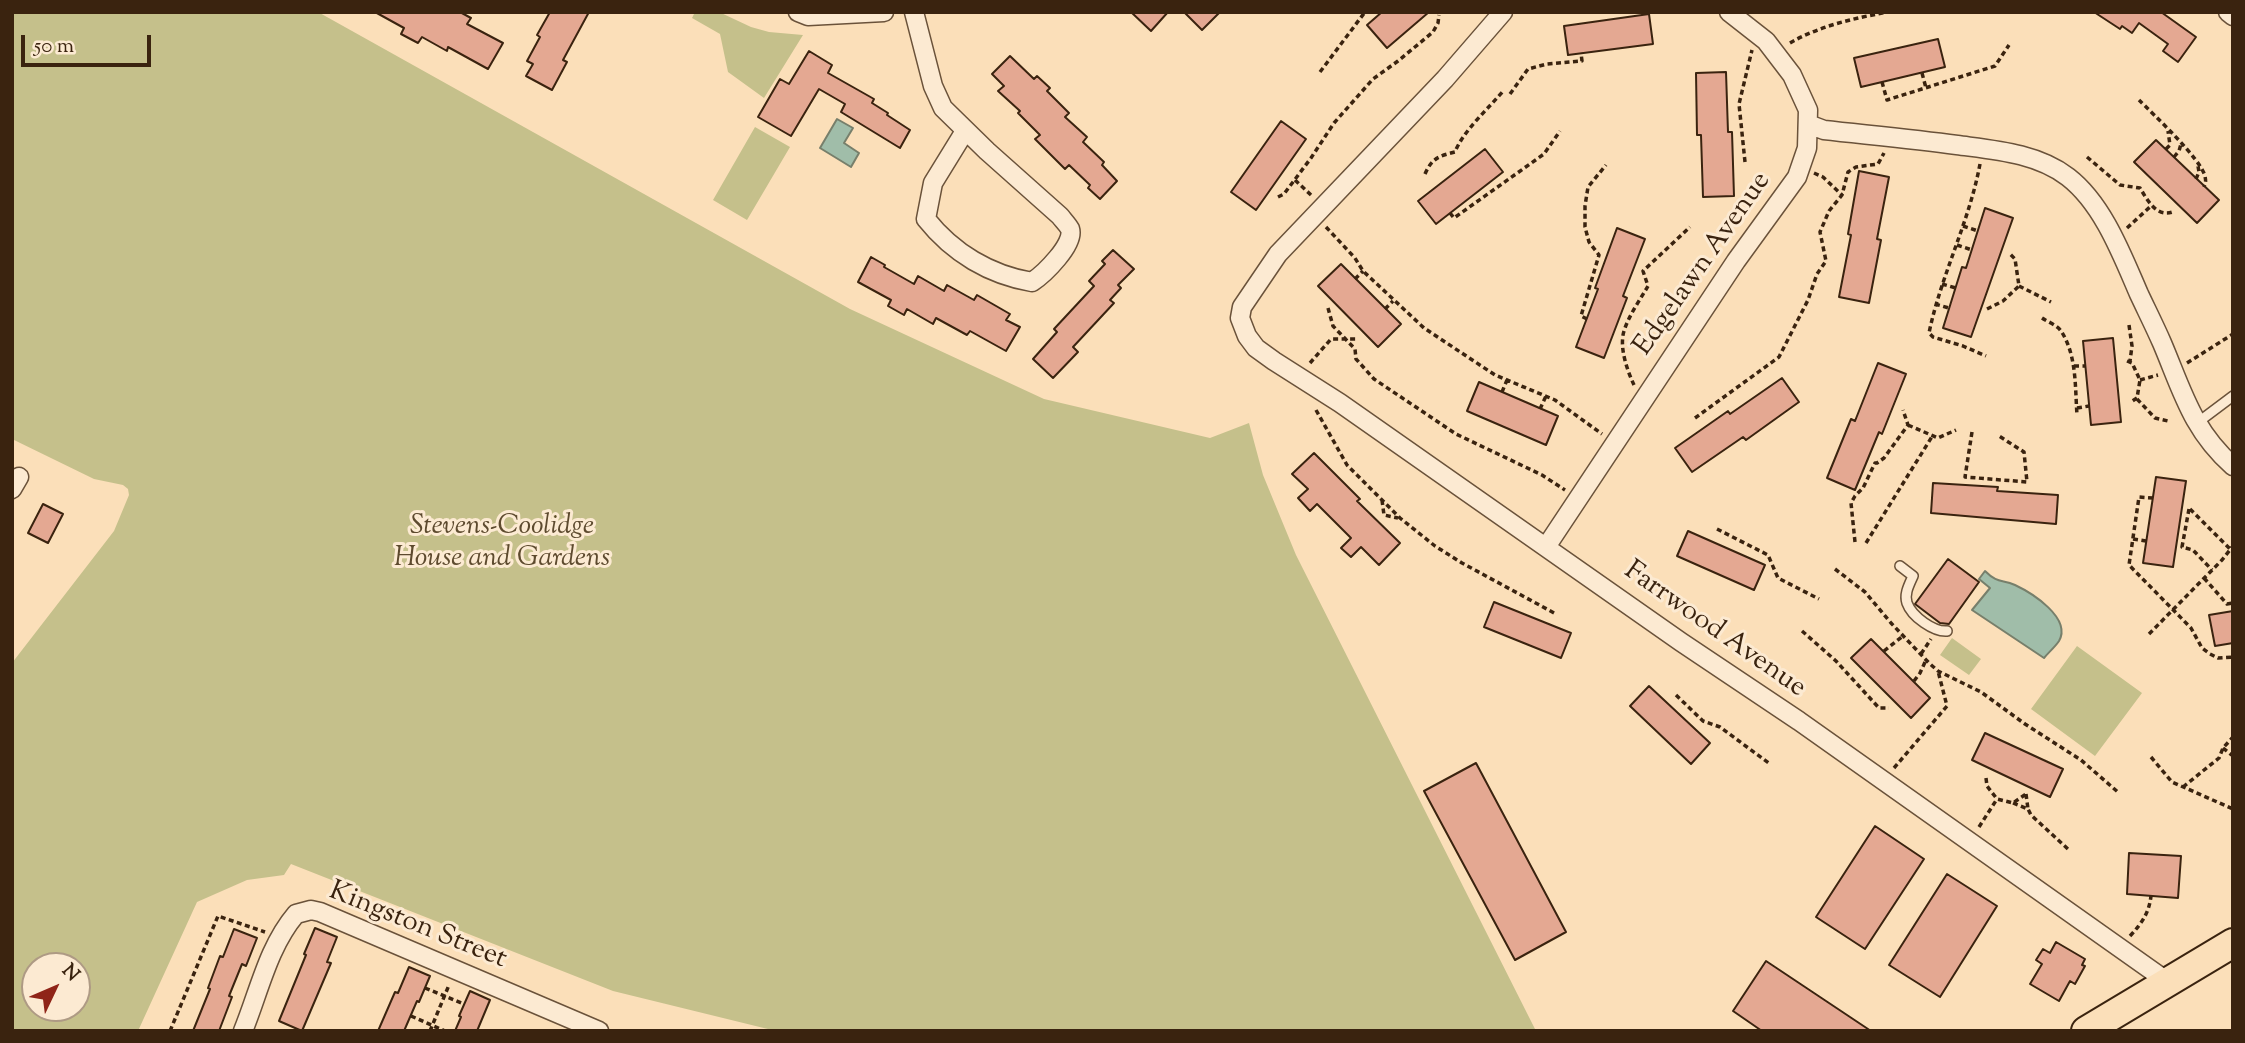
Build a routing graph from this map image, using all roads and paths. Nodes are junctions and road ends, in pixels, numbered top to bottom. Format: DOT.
graph roads {
  1 [pos="798,12"];
  2 [pos="884,12"];
  3 [pos="914,12"];
  4 [pos="1366,12"];
  5 [pos="1503,12"];
  6 [pos="1728,12"];
  7 [pos="1845,12"];
  8 [pos="1888,12"];
  9 [pos="2228,12"];
  10 [pos="1439,15"];
  11 [pos="2233,16"];
  12 [pos="1846,21"];
  13 [pos="1759,36"];
  14 [pos="2009,45"];
  15 [pos="1581,53"];
  16 [pos="1777,54"];
  17 [pos="1320,72"];
  18 [pos="1922,73"];
  19 [pos="1882,82"];
  20 [pos="1926,88"];
  21 [pos="1504,90"];
  22 [pos="1510,94"];
  23 [pos="2139,100"];
  24 [pos="1808,124"];
  25 [pos="2168,129"];
  26 [pos="965,131"];
  27 [pos="1560,131"];
  28 [pos="2181,144"];
  29 [pos="1886,149"];
  30 [pos="2166,149"];
  31 [pos="2087,157"];
  32 [pos="2174,157"];
  33 [pos="1745,162"];
  34 [pos="1980,164"];
  35 [pos="2197,164"];
  36 [pos="1605,165"];
  37 [pos="1800,167"];
  38 [pos="1425,174"];
  39 [pos="2196,179"];
  40 [pos="1295,180"];
  41 [pos="1485,187"];
  42 [pos="2204,187"];
  43 [pos="1490,192"];
  44 [pos="1842,195"];
  45 [pos="1278,197"];
  46 [pos="2151,205"];
  47 [pos="2175,211"];
  48 [pos="1319,212"];
  49 [pos="1450,214"];
  50 [pos="1963,226"];
  51 [pos="1690,227"];
  52 [pos="1978,231"];
  53 [pos="2113,236"];
  54 [pos="1957,245"];
  55 [pos="1972,250"];
  56 [pos="2010,254"];
  57 [pos="1599,255"];
  58 [pos="1605,258"];
  59 [pos="1363,271"];
  60 [pos="1356,278"];
  61 [pos="1942,284"];
  62 [pos="2019,286"];
  63 [pos="1956,288"];
  64 [pos="1393,301"];
  65 [pos="2051,302"];
  66 [pos="1935,304"];
  67 [pos="1328,308"];
  68 [pos="1949,308"];
  69 [pos="1385,309"];
  70 [pos="1987,309"];
  71 [pos="1587,318"];
  72 [pos="2042,318"];
  73 [pos="1333,326"];
  74 [pos="2129,326"];
  75 [pos="2233,334"];
  76 [pos="1331,338"];
  77 [pos="1348,340"];
  78 [pos="1356,349"];
  79 [pos="1986,356"];
  80 [pos="2074,366"];
  81 [pos="2085,366"];
  82 [pos="2172,370"];
  83 [pos="1299,377"];
  84 [pos="1507,380"];
  85 [pos="1502,392"];
  86 [pos="1546,396"];
  87 [pos="1646,396"];
  88 [pos="2233,396"];
  89 [pos="2137,398"];
  90 [pos="2131,402"];
  91 [pos="2089,406"];
  92 [pos="2077,408"];
  93 [pos="1540,409"];
  94 [pos="1316,410"];
  95 [pos="1903,410"];
  96 [pos="2077,415"];
  97 [pos="1695,418"];
  98 [pos="2168,421"];
  99 [pos="2197,424"];
  100 [pos="1908,425"];
  101 [pos="1956,430"];
  102 [pos="1972,432"];
  103 [pos="1933,435"];
  104 [pos="1999,436"];
  105 [pos="1615,443"];
  106 [pos="2233,466"];
  107 [pos="2153,498"];
  108 [pos="1577,499"];
  109 [pos="1382,500"];
  110 [pos="1400,518"];
  111 [pos="1717,529"];
  112 [pos="2133,539"];
  113 [pos="2146,541"];
  114 [pos="1854,542"];
  115 [pos="1866,543"];
  116 [pos="1546,547"];
  117 [pos="2232,549"];
  118 [pos="1900,566"];
  119 [pos="1835,569"];
  120 [pos="2213,570"];
  121 [pos="2204,578"];
  122 [pos="1819,599"];
  123 [pos="2233,603"];
  124 [pos="2173,610"];
  125 [pos="1556,614"];
  126 [pos="1802,631"];
  127 [pos="1947,631"];
  128 [pos="2149,634"];
  129 [pos="1903,636"];
  130 [pos="1884,651"];
  131 [pos="2233,657"];
  132 [pos="1926,660"];
  133 [pos="1938,671"];
  134 [pos="1913,681"];
  135 [pos="1676,695"];
  136 [pos="1889,708"];
  137 [pos="2233,737"];
  138 [pos="2223,748"];
  139 [pos="2151,757"];
  140 [pos="2233,757"];
  141 [pos="1770,764"];
  142 [pos="1986,778"];
  143 [pos="1883,780"];
  144 [pos="2183,787"];
  145 [pos="2119,793"];
  146 [pos="1997,799"];
  147 [pos="2013,803"];
  148 [pos="2028,808"];
  149 [pos="2233,809"];
  150 [pos="1969,841"];
  151 [pos="2070,850"];
  152 [pos="2151,896"];
  153 [pos="280,938"];
  154 [pos="2233,943"];
  155 [pos="2118,948"];
  156 [pos="455,970"];
  157 [pos="2168,982"];
  158 [pos="425,988"];
  159 [pos="444,996"];
  160 [pos="464,1004"];
  161 [pos="411,1016"];
  162 [pos="431,1028"];
  163 [pos="170,1031"];
  164 [pos="243,1031"];
  165 [pos="445,1031"];
  166 [pos="599,1031"];
  167 [pos="2086,1031"];
  1 -- 2 [label="street"];
  3 -- 26 [label="street"];
  4 -- 17 [label="path"];
  5 -- 48 [label="street"];
  6 -- 13 [label="street, Edgelawn Avenue"];
  7 -- 12 [label="path"];
  8 -- 12 [label="path"];
  9 -- 11 [label="street"];
  10 -- 40 [label="path"];
  12 -- 16 [label="path"];
  13 -- 16 [label="street, Edgelawn Avenue"];
  13 -- 33 [label="path"];
  14 -- 20 [label="path"];
  15 -- 22 [label="path"];
  16 -- 24 [label="street, Edgelawn Avenue"];
  18 -- 20 [label="path"];
  19 -- 20 [label="path"];
  21 -- 38 [label="path"];
  23 -- 25 [label="path"];
  24 -- 37 [label="street, Edgelawn Avenue"];
  24 -- 53 [label="street"];
  25 -- 28 [label="path"];
  25 -- 30 [label="path"];
  26 -- 26 [label="street"];
  27 -- 43 [label="path"];
  28 -- 32 [label="path"];
  28 -- 35 [label="path"];
  29 -- 44 [label="path"];
  31 -- 46 [label="path"];
  34 -- 50 [label="path"];
  35 -- 39 [label="path"];
  35 -- 42 [label="path"];
  36 -- 57 [label="path"];
  37 -- 44 [label="path"];
  37 -- 87 [label="street, Edgelawn Avenue"];
  40 -- 45 [label="path"];
  40 -- 48 [label="path"];
  41 -- 43 [label="path"];
  43 -- 49 [label="path"];
  44 -- 97 [label="path"];
  46 -- 47 [label="path"];
  46 -- 53 [label="path"];
  48 -- 59 [label="path"];
  48 -- 83 [label="street, Farrwood Avenue"];
  50 -- 52 [label="path"];
  50 -- 54 [label="path"];
  51 -- 87 [label="path"];
  53 -- 82 [label="street"];
  54 -- 55 [label="path"];
  54 -- 61 [label="path"];
  56 -- 62 [label="path"];
  57 -- 58 [label="path"];
  57 -- 71 [label="path"];
  59 -- 60 [label="path"];
  59 -- 64 [label="path"];
  61 -- 63 [label="path"];
  61 -- 66 [label="path"];
  62 -- 65 [label="path"];
  62 -- 70 [label="path"];
  64 -- 69 [label="path"];
  64 -- 84 [label="path"];
  66 -- 68 [label="path"];
  66 -- 79 [label="path"];
  67 -- 73 [label="path"];
  72 -- 80 [label="path"];
  73 -- 76 [label="path"];
  73 -- 77 [label="path"];
  74 -- 89 [label="path"];
  75 -- 82 [label="path"];
  76 -- 77 [label="path"];
  76 -- 83 [label="path"];
  77 -- 78 [label="path"];
  77 -- 78 [label="path"];
  78 -- 108 [label="path"];
  80 -- 81 [label="path"];
  80 -- 92 [label="path"];
  82 -- 99 [label="street"];
  83 -- 116 [label="street, Farrwood Avenue"];
  84 -- 85 [label="path"];
  84 -- 86 [label="path"];
  86 -- 93 [label="path"];
  86 -- 105 [label="path"];
  87 -- 105 [label="street, Edgelawn Avenue"];
  88 -- 99 [label="lane"];
  89 -- 90 [label="path"];
  89 -- 98 [label="path"];
  91 -- 92 [label="path"];
  92 -- 96 [label="path"];
  94 -- 109 [label="path"];
  95 -- 100 [label="path"];
  99 -- 106 [label="street"];
  100 -- 103 [label="path"];
  100 -- 114 [label="path"];
  101 -- 103 [label="path"];
  102 -- 104 [label="path"];
  103 -- 115 [label="path"];
  105 -- 108 [label="street, Edgelawn Avenue"];
  107 -- 112 [label="path"];
  108 -- 116 [label="street, Edgelawn Avenue"];
  109 -- 110 [label="path"];
  109 -- 110 [label="path"];
  110 -- 125 [label="path"];
  111 -- 122 [label="path"];
  112 -- 113 [label="path"];
  112 -- 124 [label="path"];
  116 -- 143 [label="street, Farrwood Avenue"];
  117 -- 120 [label="path"];
  117 -- 120 [label="path"];
  118 -- 127 [label="lane"];
  119 -- 129 [label="path"];
  120 -- 121 [label="path"];
  121 -- 123 [label="path"];
  121 -- 124 [label="path"];
  124 -- 128 [label="path"];
  124 -- 131 [label="path"];
  126 -- 136 [label="path"];
  129 -- 130 [label="path"];
  129 -- 132 [label="path"];
  132 -- 133 [label="path"];
  132 -- 134 [label="path"];
  133 -- 143 [label="path"];
  133 -- 145 [label="path"];
  135 -- 141 [label="path"];
  137 -- 138 [label="path"];
  138 -- 140 [label="path"];
  138 -- 144 [label="path"];
  139 -- 144 [label="path"];
  142 -- 146 [label="path"];
  143 -- 150 [label="street, Farrwood Avenue"];
  144 -- 149 [label="path"];
  146 -- 147 [label="path"];
  146 -- 150 [label="path"];
  147 -- 148 [label="path"];
  147 -- 148 [label="path"];
  148 -- 151 [label="path"];
  150 -- 155 [label="street, Farrwood Avenue"];
  152 -- 155 [label="path"];
  153 -- 156 [label="street, Kingston Street"];
  153 -- 163 [label="path"];
  153 -- 164 [label="street, Kingston Street"];
  154 -- 157 [label="main road"];
  155 -- 157 [label="street, Farrwood Avenue"];
  156 -- 159 [label="path"];
  156 -- 166 [label="street, Kingston Street"];
  157 -- 167 [label="main road"];
  158 -- 159 [label="path"];
  159 -- 160 [label="path"];
  159 -- 162 [label="path"];
  161 -- 162 [label="path"];
  162 -- 165 [label="path"];
}
